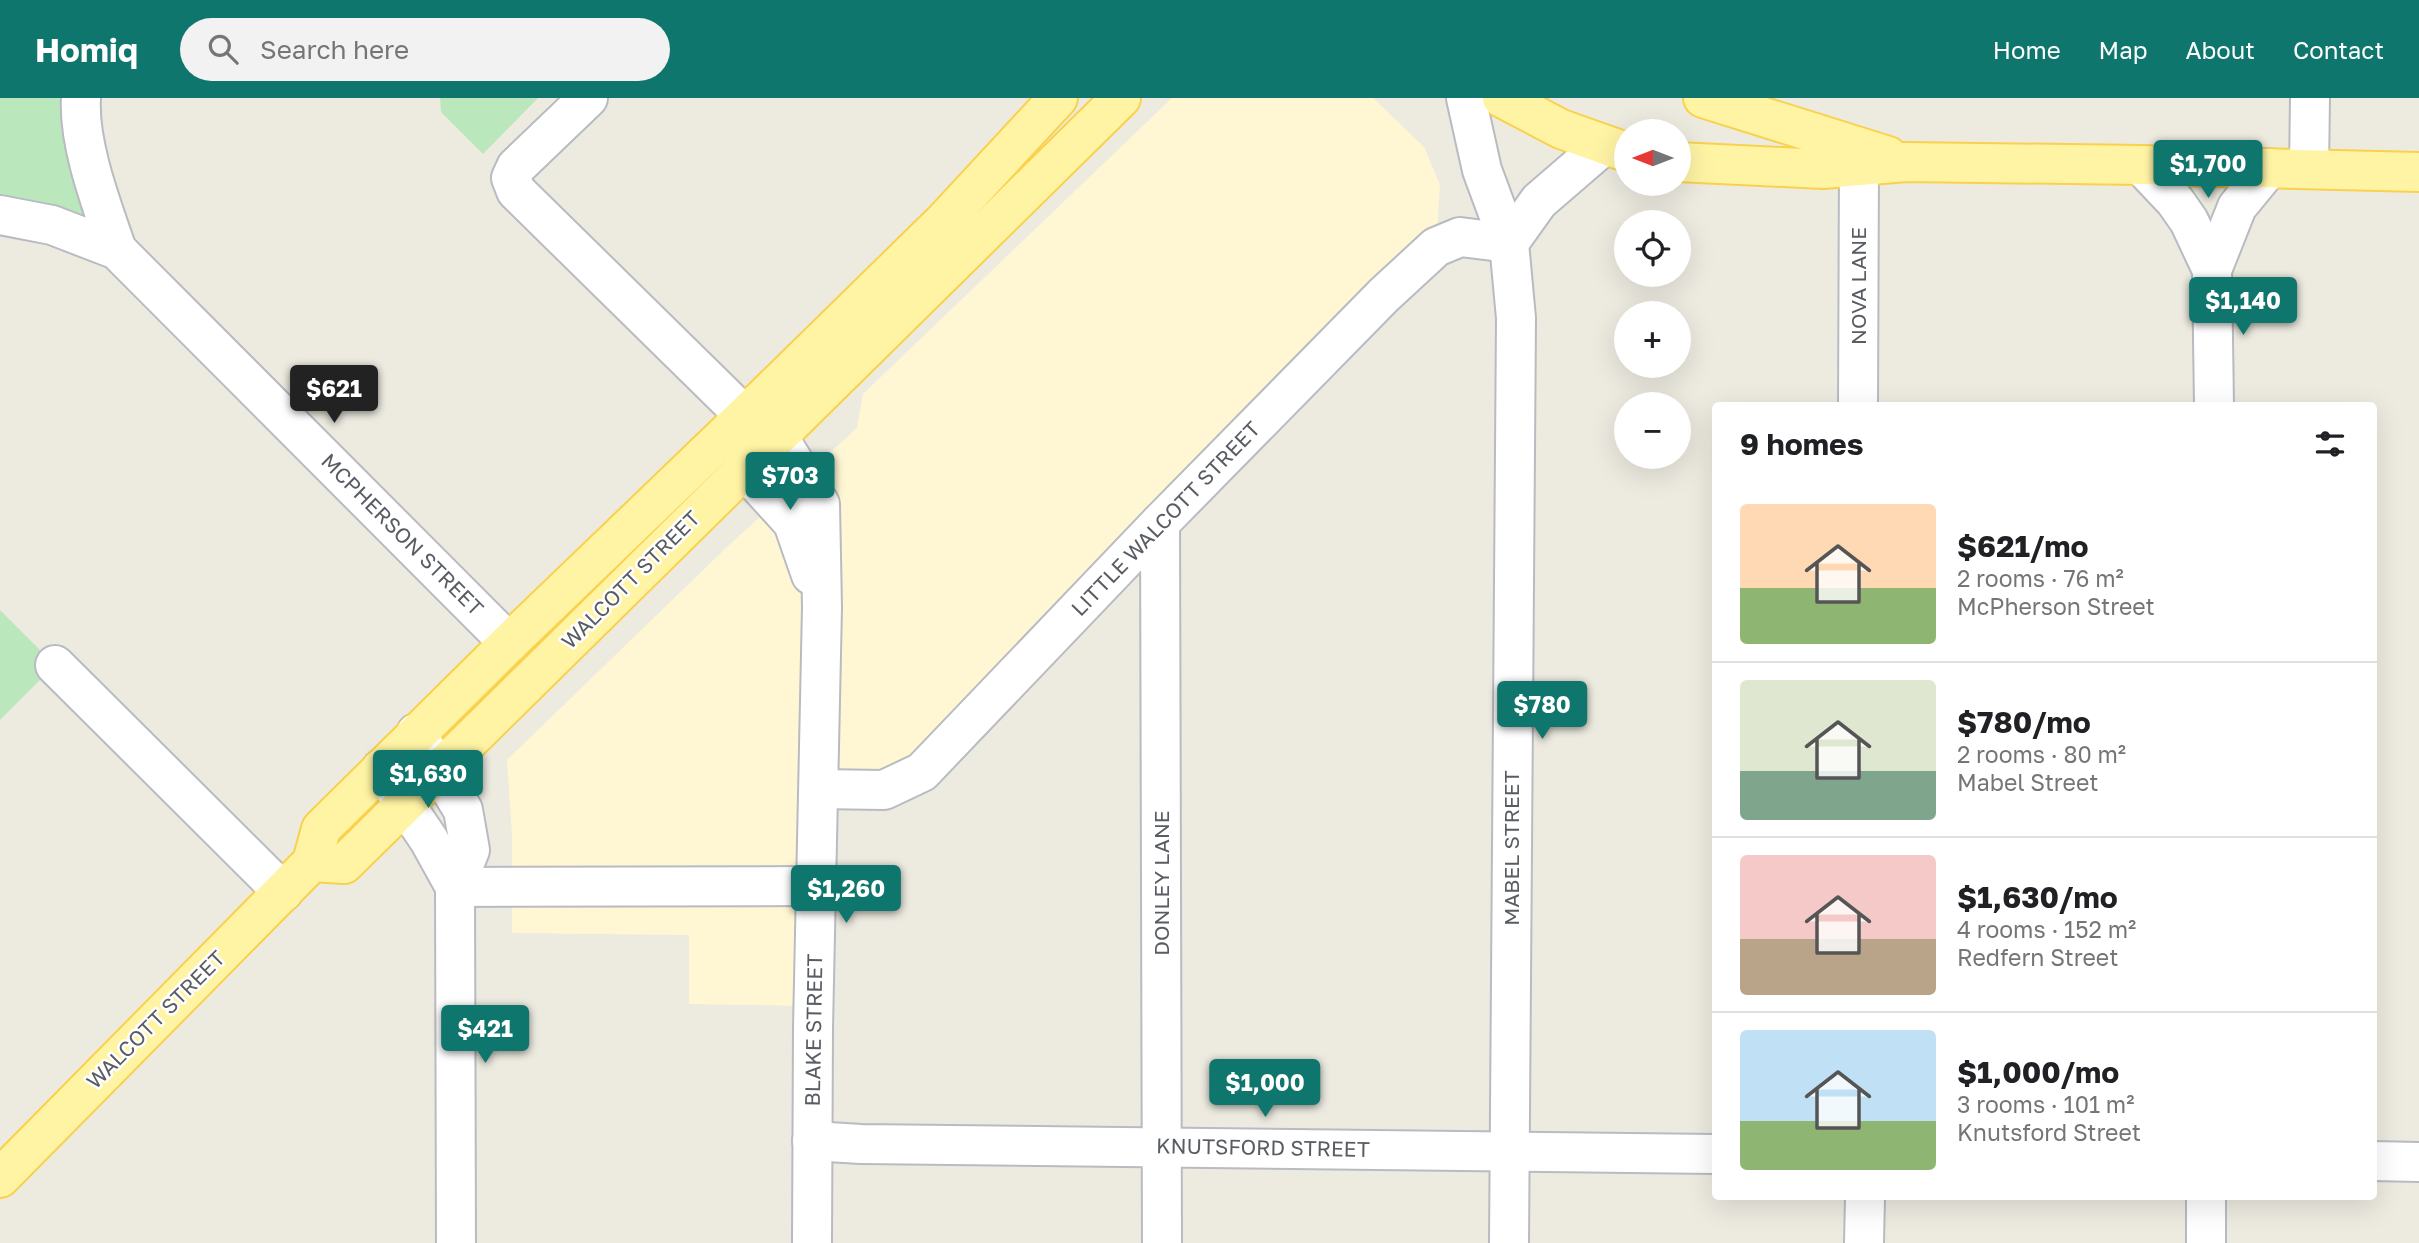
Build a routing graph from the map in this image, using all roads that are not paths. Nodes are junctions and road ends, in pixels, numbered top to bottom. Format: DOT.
graph roads {
  1 [pos="81,98"];
  2 [pos="588,98"];
  3 [pos="1058,98"];
  4 [pos="1121,98"];
  5 [pos="1466,98"];
  6 [pos="1502,98"];
  7 [pos="1703,98"];
  8 [pos="2310,98"];
  9 [pos="1614,148"];
  10 [pos="1614,149"];
  11 [pos="1906,162"];
  12 [pos="1691,163"];
  13 [pos="2141,165"];
  14 [pos="1859,166"];
  15 [pos="2269,168"];
  16 [pos="2309,169"];
  17 [pos="2419,172"];
  18 [pos="0,215"];
  19 [pos="1509,243"];
  20 [pos="117,250"];
  21 [pos="2212,270"];
  22 [pos="1858,402"];
  23 [pos="2214,402"];
  24 [pos="745,416"];
  25 [pos="778,435"];
  26 [pos="744,468"];
  27 [pos="1160,523"];
  28 [pos="822,607"];
  29 [pos="509,643"];
  30 [pos="55,665"];
  31 [pos="416,733"];
  32 [pos="381,769"];
  33 [pos="439,770"];
  34 [pos="819,789"];
  35 [pos="405,803"];
  36 [pos="312,862"];
  37 [pos="817,886"];
  38 [pos="455,887"];
  39 [pos="283,892"];
  40 [pos="812,1141"];
  41 [pos="1163,1147"];
  42 [pos="1509,1151"];
  43 [pos="1712,1154"];
  44 [pos="2377,1161"];
  45 [pos="2419,1162"];
  46 [pos="0,1178"];
  47 [pos="1865,1200"];
  48 [pos="2206,1200"];
  49 [pos="456,1243"];
  50 [pos="812,1243"];
  51 [pos="1162,1243"];
  52 [pos="1509,1243"];
  53 [pos="1864,1243"];
  54 [pos="2206,1243"];
  1 -- 20 [label="street, MCPHERSON STREET"];
  2 -- 24 [label="street, BLAKE STREET"];
  3 -- 24 [label="main road, WALCOTT STREET"];
  4 -- 25 [label="main road, WALCOTT STREET"];
  5 -- 19 [label="street, MABEL STREET"];
  6 -- 9 [label="main road"];
  7 -- 11 [label="main road"];
  8 -- 16 [label="street"];
  10 -- 19 [label="street"];
  11 -- 13 [label="main road"];
  11 -- 14 [label="main road"];
  12 -- 14 [label="main road"];
  13 -- 15 [label="main road"];
  13 -- 21 [label="street"];
  14 -- 22 [label="street, NOVA LANE"];
  15 -- 16 [label="main road"];
  15 -- 21 [label="street"];
  16 -- 17 [label="main road"];
  18 -- 20 [label="street, MCPHERSON STREET"];
  19 -- 27 [label="street, LITTLE WALCOTT STREET"];
  19 -- 42 [label="street, MABEL STREET"];
  20 -- 29 [label="street, MCPHERSON STREET"];
  21 -- 23 [label="street"];
  24 -- 25 [label="street, BLAKE STREET"];
  24 -- 26 [label="street"];
  24 -- 29 [label="main road, WALCOTT STREET"];
  25 -- 26 [label="main road, WALCOTT STREET"];
  25 -- 28 [label="street, BLAKE STREET"];
  26 -- 28 [label="street, BLAKE STREET"];
  26 -- 33 [label="main road, WALCOTT STREET"];
  27 -- 34 [label="street, LITTLE WALCOTT STREET"];
  27 -- 41 [label="street, DONLEY LANE"];
  28 -- 34 [label="street, BLAKE STREET"];
  29 -- 31 [label="main road, WALCOTT STREET"];
  30 -- 39 [label="street"];
  31 -- 32 [label="main road, WALCOTT STREET"];
  31 -- 33 [label="street"];
  32 -- 35 [label="street"];
  32 -- 36 [label="main road, WALCOTT STREET"];
  33 -- 35 [label="main road, WALCOTT STREET"];
  33 -- 38 [label="street"];
  34 -- 37 [label="street, BLAKE STREET"];
  35 -- 36 [label="main road, WALCOTT STREET"];
  35 -- 38 [label="street"];
  36 -- 39 [label="main road, WALCOTT STREET"];
  37 -- 38 [label="street"];
  37 -- 40 [label="street, BLAKE STREET"];
  38 -- 49 [label="street"];
  39 -- 46 [label="main road, WALCOTT STREET"];
  40 -- 41 [label="street, KNUTSFORD STREET"];
  40 -- 50 [label="street, BLAKE STREET"];
  41 -- 42 [label="street, KNUTSFORD STREET"];
  41 -- 51 [label="street, DONLEY LANE"];
  42 -- 43 [label="street, KNUTSFORD STREET"];
  42 -- 52 [label="street, MABEL STREET"];
  44 -- 45 [label="street"];
  47 -- 53 [label="street"];
  48 -- 54 [label="street"];
}
